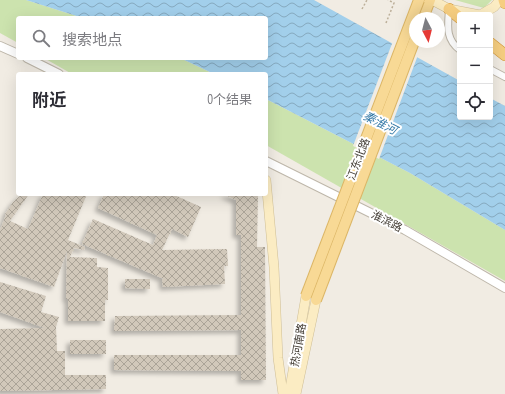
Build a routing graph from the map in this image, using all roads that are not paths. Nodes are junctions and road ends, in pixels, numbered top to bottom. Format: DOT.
graph roads {
  1 [pos="419,0"];
  2 [pos="431,0"];
  3 [pos="500,0"];
  4 [pos="449,9"];
  5 [pos="426,12"];
  6 [pos="457,16"];
  7 [pos="493,45"];
  8 [pos="0,46"];
  9 [pos="412,48"];
  10 [pos="457,48"];
  11 [pos="16,53"];
  12 [pos="505,55"];
  13 [pos="31,60"];
  14 [pos="493,71"];
  15 [pos="55,72"];
  16 [pos="505,78"];
  17 [pos="268,162"];
  18 [pos="267,196"];
  19 [pos="505,288"];
  20 [pos="306,296"];
  21 [pos="316,300"];
  22 [pos="283,394"];
  23 [pos="289,394"];
  24 [pos="296,394"];
  1 -- 20 [label="main road, 江东北路, bridge"];
  2 -- 4 [label="main road"];
  2 -- 5 [label="main road"];
  3 -- 4 [label="main road"];
  4 -- 6 [label="highway"];
  4 -- 10 [label="street"];
  7 -- 12 [label="highway"];
  8 -- 11 [label="street"];
  9 -- 21 [label="main road, 江东北路, bridge"];
  13 -- 15 [label="street"];
  14 -- 16 [label="street"];
  17 -- 19 [label="street, 淮滨路"];
  18 -- 22 [label="main road"];
  20 -- 23 [label="main road, 热河南路"];
  21 -- 24 [label="main road, 热河南路"];
}
